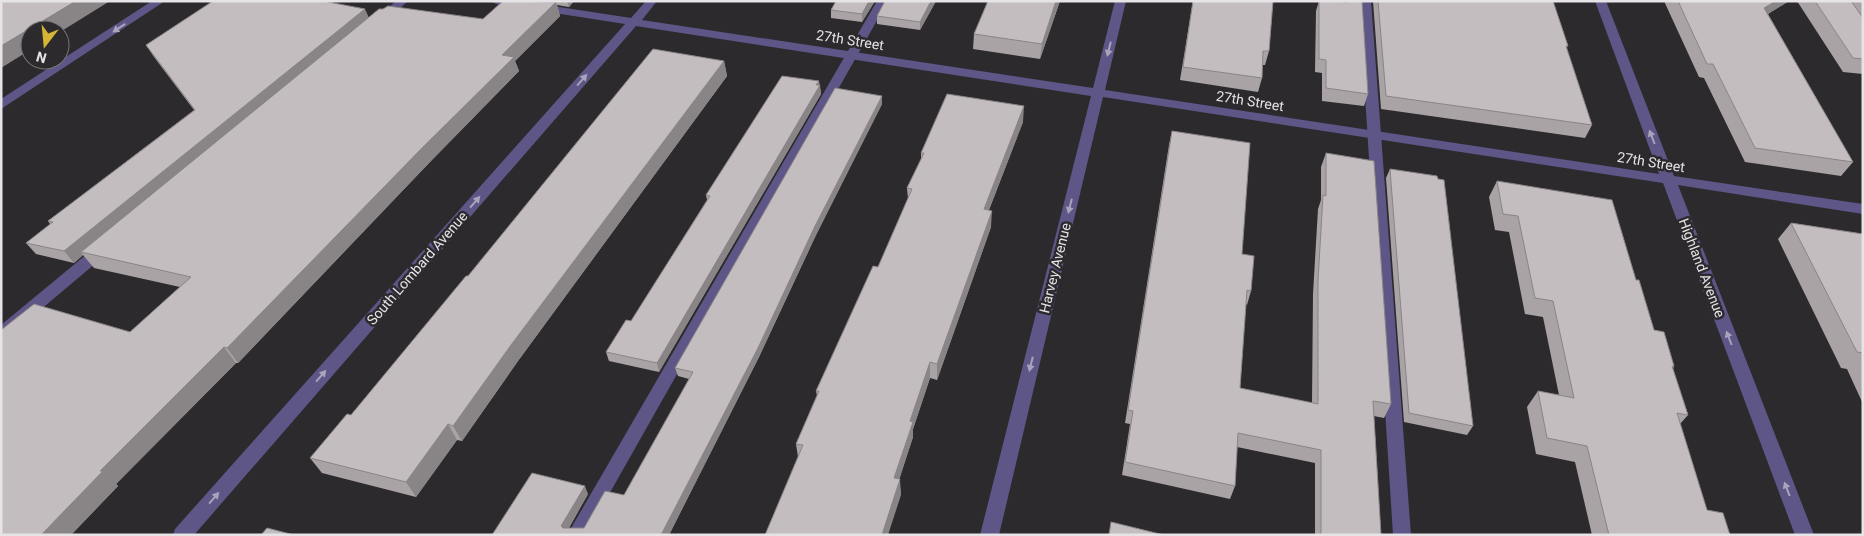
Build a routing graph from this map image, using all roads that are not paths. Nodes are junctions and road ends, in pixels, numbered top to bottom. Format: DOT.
graph roads {
  1 [pos="160,1"];
  2 [pos="402,1"];
  3 [pos="496,1"];
  4 [pos="652,1"];
  5 [pos="883,1"];
  6 [pos="1122,1"];
  7 [pos="1365,1"];
  8 [pos="1600,1"];
  9 [pos="634,22"];
  10 [pos="372,26"];
  11 [pos="852,55"];
  12 [pos="1098,93"];
  13 [pos="1,105"];
  14 [pos="1375,135"];
  15 [pos="1668,180"];
  16 [pos="1863,209"];
  17 [pos="115,240"];
  18 [pos="1,334"];
  19 [pos="182,535"];
  20 [pos="576,535"];
  21 [pos="989,535"];
  22 [pos="1402,535"];
  23 [pos="1805,535"];
  1 -- 13 [label="street, one-way"];
  2 -- 10 [label="street"];
  3 -- 9 [label="street, 27th Street"];
  4 -- 9 [label="street, South Lombard Avenue"];
  5 -- 11 [label="street"];
  6 -- 12 [label="street, Harvey Avenue, one-way"];
  7 -- 14 [label="street"];
  15 -- 8 [label="street, Highland Avenue, one-way"];
  9 -- 11 [label="street, 27th Street"];
  19 -- 9 [label="street, South Lombard Avenue, one-way"];
  11 -- 12 [label="street, 27th Street"];
  11 -- 20 [label="street"];
  12 -- 14 [label="street, 27th Street"];
  12 -- 21 [label="street, Harvey Avenue, one-way"];
  14 -- 15 [label="street, 27th Street"];
  14 -- 22 [label="street"];
  15 -- 16 [label="street, 27th Street"];
  23 -- 15 [label="street, Highland Avenue, one-way"];
  17 -- 18 [label="street"];
}
